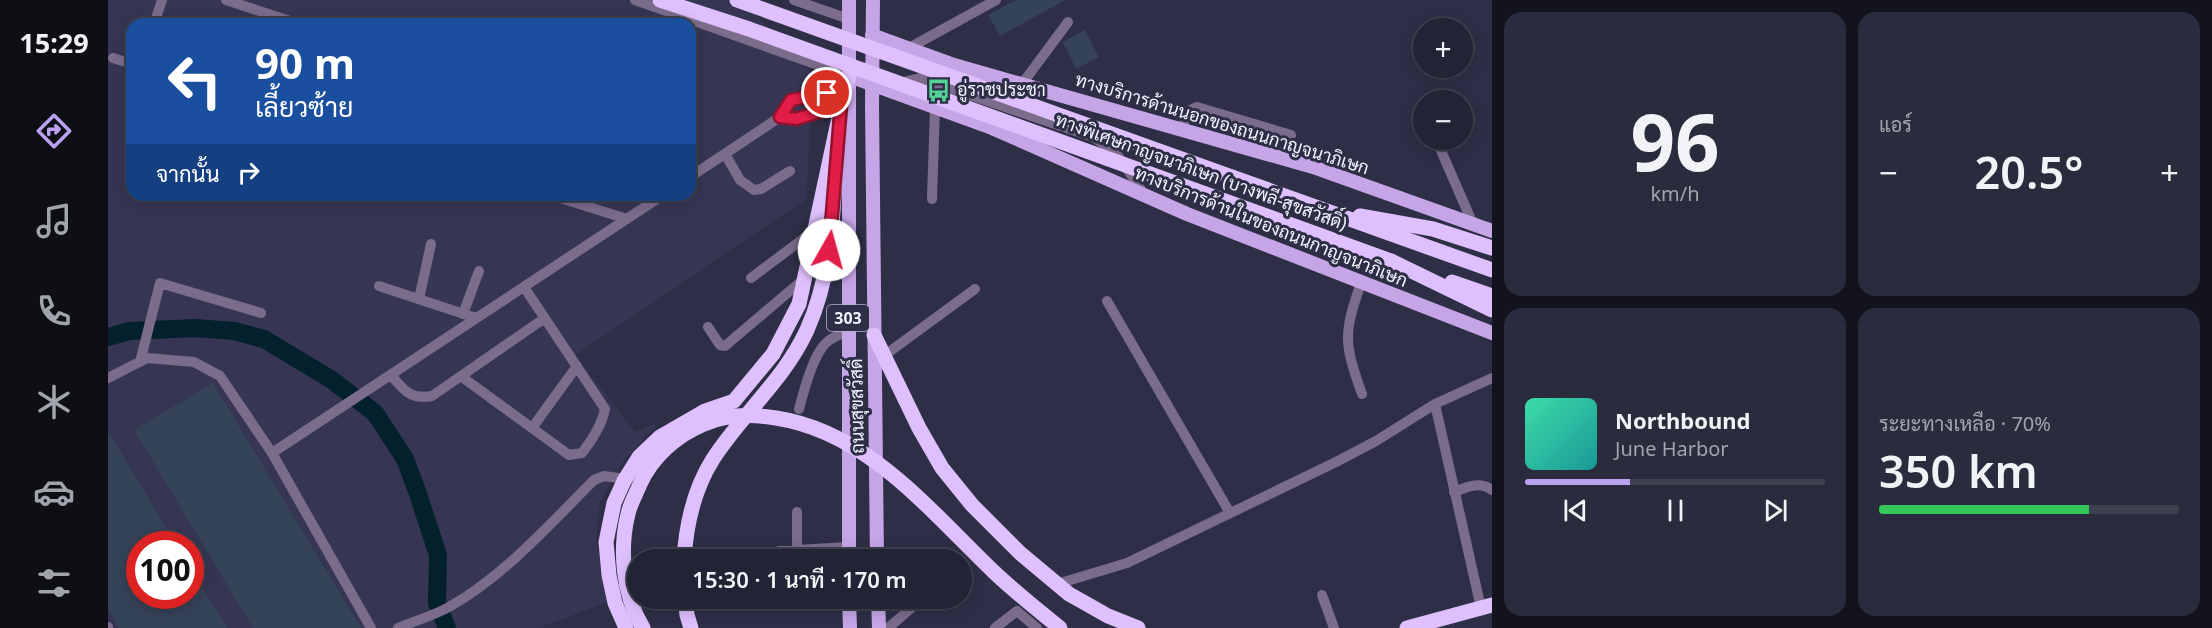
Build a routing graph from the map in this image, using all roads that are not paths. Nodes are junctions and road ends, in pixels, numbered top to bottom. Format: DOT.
graph roads {
  1 [pos="162,0"];
  2 [pos="226,0"];
  3 [pos="635,0"];
  4 [pos="660,0"];
  5 [pos="737,0"];
  6 [pos="794,0"];
  7 [pos="849,0"];
  8 [pos="873,0"];
  9 [pos="996,0"];
  10 [pos="156,18"];
  11 [pos="280,18"];
  12 [pos="682,18"];
  13 [pos="849,19"];
  14 [pos="1068,22"];
  15 [pos="696,24"];
  16 [pos="872,35"];
  17 [pos="909,48"];
  18 [pos="113,58"];
  19 [pos="126,62"];
  20 [pos="847,82"];
  21 [pos="872,84"];
  22 [pos="1022,84"];
  23 [pos="897,93"];
  24 [pos="841,105"];
  25 [pos="935,107"];
  26 [pos="780,117"];
  27 [pos="838,122"];
  28 [pos="1183,129"];
  29 [pos="1291,135"];
  30 [pos="1441,150"];
  31 [pos="725,154"];
  32 [pos="790,171"];
  33 [pos="696,173"];
  34 [pos="1146,197"];
  35 [pos="932,200"];
  36 [pos="570,201"];
  37 [pos="654,201"];
  38 [pos="1328,212"];
  39 [pos="627,219"];
  40 [pos="1473,224"];
  41 [pos="815,230"];
  42 [pos="1492,231"];
  43 [pos="431,244"];
  44 [pos="1492,248"];
  45 [pos="1391,261"];
  46 [pos="1492,270"];
  47 [pos="479,271"];
  48 [pos="751,278"];
  49 [pos="804,279"];
  50 [pos="1361,283"];
  51 [pos="379,286"];
  52 [pos="524,287"];
  53 [pos="975,289"];
  54 [pos="1492,296"];
  55 [pos="419,299"];
  56 [pos="1107,301"];
  57 [pos="1492,310"];
  58 [pos="261,313"];
  59 [pos="463,314"];
  60 [pos="476,318"];
  61 [pos="545,318"];
  62 [pos="708,327"];
  63 [pos="848,331"];
  64 [pos="1492,333"];
  65 [pos="874,335"];
  66 [pos="885,355"];
  67 [pos="140,362"];
  68 [pos="577,366"];
  69 [pos="391,375"];
  70 [pos="462,377"];
  71 [pos="108,378"];
  72 [pos="1492,378"];
  73 [pos="1362,394"];
  74 [pos="1435,404"];
  75 [pos="799,409"];
  76 [pos="531,428"];
  77 [pos="272,453"];
  78 [pos="625,479"];
  79 [pos="1492,490"];
  80 [pos="1454,492"];
  81 [pos="797,512"];
  82 [pos="1230,513"];
  83 [pos="685,549"];
  84 [pos="797,549"];
  85 [pos="849,549"];
  86 [pos="878,549"];
  87 [pos="1057,584"];
  88 [pos="1322,595"];
  89 [pos="1487,606"];
  90 [pos="686,609"];
  91 [pos="849,609"];
  92 [pos="878,609"];
  93 [pos="910,609"];
  94 [pos="371,628"];
  95 [pos="398,628"];
  96 [pos="626,628"];
  97 [pos="643,628"];
  98 [pos="692,628"];
  99 [pos="850,628"];
  100 [pos="879,628"];
  101 [pos="888,628"];
  102 [pos="995,628"];
  103 [pos="1037,628"];
  104 [pos="1060,628"];
  105 [pos="1138,628"];
  106 [pos="1334,628"];
  107 [pos="1407,628"];
  108 [pos="1444,628"];
  1 -- 10 [label="street"];
  2 -- 11 [label="street"];
  3 -- 12 [label="street"];
  4 -- 45 [label="highway, ทางพิเศษกาญจนาภิเษก (บางพลี-สุขสวัสดิ์), bridge"];
  5 -- 38 [label="highway, ทางพิเศษกาญจนาภิเษก (บางพลี-สุขสวัสดิ์), bridge"];
  6 -- 13 [label="street"];
  7 -- 13 [label="main road, ถนนสุขสวัสดิ์ / 303"];
  8 -- 16 [label="main road, ถนนสุขสวัสดิ์ / 303"];
  9 -- 17 [label="street"];
  13 -- 20 [label="main road, ถนนสุขสวัสดิ์ / 303"];
  14 -- 22 [label="street"];
  15 -- 20 [label="street"];
  16 -- 17 [label="main road, ทางบริการด้านนอกของถนนกาญจนาภิเษก"];
  16 -- 21 [label="main road, ถนนสุขสวัสดิ์ / 303"];
  17 -- 22 [label="main road, ทางบริการด้านนอกของถนนกาญจนาภิเษก"];
  18 -- 19 [label="street"];
  20 -- 21 [label="main road, ทางบริการด้านในของถนนกาญจนาภิเษก"];
  20 -- 24 [label="highway"];
  20 -- 26 [label="street"];
  20 -- 63 [label="main road, ถนนสุขสวัสดิ์ / 303"];
  21 -- 23 [label="main road, ทางบริการด้านในของถนนกาญจนาภิเษก"];
  21 -- 65 [label="main road, ถนนสุขสวัสดิ์ / 303"];
  22 -- 28 [label="main road, ทางบริการด้านนอกของถนนกาญจนาภิเษก"];
  23 -- 25 [label="main road, ทางบริการด้านในของถนนกาญจนาภิเษก"];
  23 -- 34 [label="street"];
  24 -- 26 [label="street"];
  24 -- 27 [label="highway"];
  25 -- 34 [label="main road, ทางบริการด้านในของถนนกาญจนาภิเษก"];
  25 -- 35 [label="street"];
  26 -- 31 [label="street"];
  27 -- 41 [label="highway"];
  27 -- 83 [label="highway"];
  28 -- 29 [label="street"];
  28 -- 40 [label="main road, ทางบริการด้านนอกของถนนกาญจนาภิเษก"];
  30 -- 40 [label="street"];
  31 -- 32 [label="street"];
  31 -- 33 [label="street"];
  34 -- 50 [label="main road, ทางบริการด้านในของถนนกาญจนาภิเษก"];
  36 -- 39 [label="street"];
  37 -- 39 [label="street"];
  38 -- 44 [label="highway"];
  38 -- 46 [label="highway, ทางพิเศษกาญจนาภิเษก (บางพลี-สุขสวัสดิ์)"];
  39 -- 52 [label="street"];
  40 -- 42 [label="main road, ทางบริการด้านนอกของถนนกาญจนาภิเษก"];
  41 -- 48 [label="street"];
  41 -- 49 [label="highway"];
  43 -- 55 [label="street"];
  45 -- 54 [label="highway, ทางพิเศษกาญจนาภิเษก (บางพลี-สุขสวัสดิ์)"];
  45 -- 57 [label="highway"];
  47 -- 59 [label="street"];
  49 -- 62 [label="street"];
  49 -- 78 [label="highway"];
  50 -- 64 [label="main road, ทางบริการด้านในของถนนกาญจนาภิเษก"];
  50 -- 73 [label="street"];
  51 -- 55 [label="street"];
  52 -- 60 [label="street"];
  52 -- 61 [label="street"];
  53 -- 66 [label="street"];
  55 -- 59 [label="street"];
  56 -- 82 [label="street"];
  58 -- 67 [label="street"];
  59 -- 60 [label="street"];
  60 -- 69 [label="street"];
  61 -- 68 [label="street"];
  61 -- 70 [label="street"];
  63 -- 75 [label="street"];
  63 -- 85 [label="main road, ถนนสุขสวัสดิ์ / 303"];
  65 -- 66 [label="highway"];
  65 -- 86 [label="main road, ถนนสุขสวัสดิ์ / 303"];
  66 -- 87 [label="highway"];
  67 -- 71 [label="street"];
  67 -- 77 [label="street"];
  68 -- 76 [label="street"];
  68 -- 76 [label="street"];
  69 -- 70 [label="street"];
  69 -- 77 [label="street"];
  70 -- 76 [label="street"];
  72 -- 74 [label="street"];
  74 -- 80 [label="street"];
  74 -- 82 [label="street"];
  77 -- 94 [label="street"];
  78 -- 95 [label="street"];
  78 -- 96 [label="highway"];
  79 -- 80 [label="street"];
  80 -- 89 [label="street"];
  81 -- 84 [label="street"];
  82 -- 87 [label="street"];
  87 -- 105 [label="highway"];
  88 -- 106 [label="street"];
  89 -- 107 [label="highway"];
  89 -- 108 [label="highway"];
  90 -- 98 [label="highway"];
  91 -- 99 [label="main road"];
  92 -- 100 [label="main road"];
  93 -- 101 [label="street"];
  97 -- 104 [label="highway, bridge"];
  102 -- 103 [label="street"];
}
